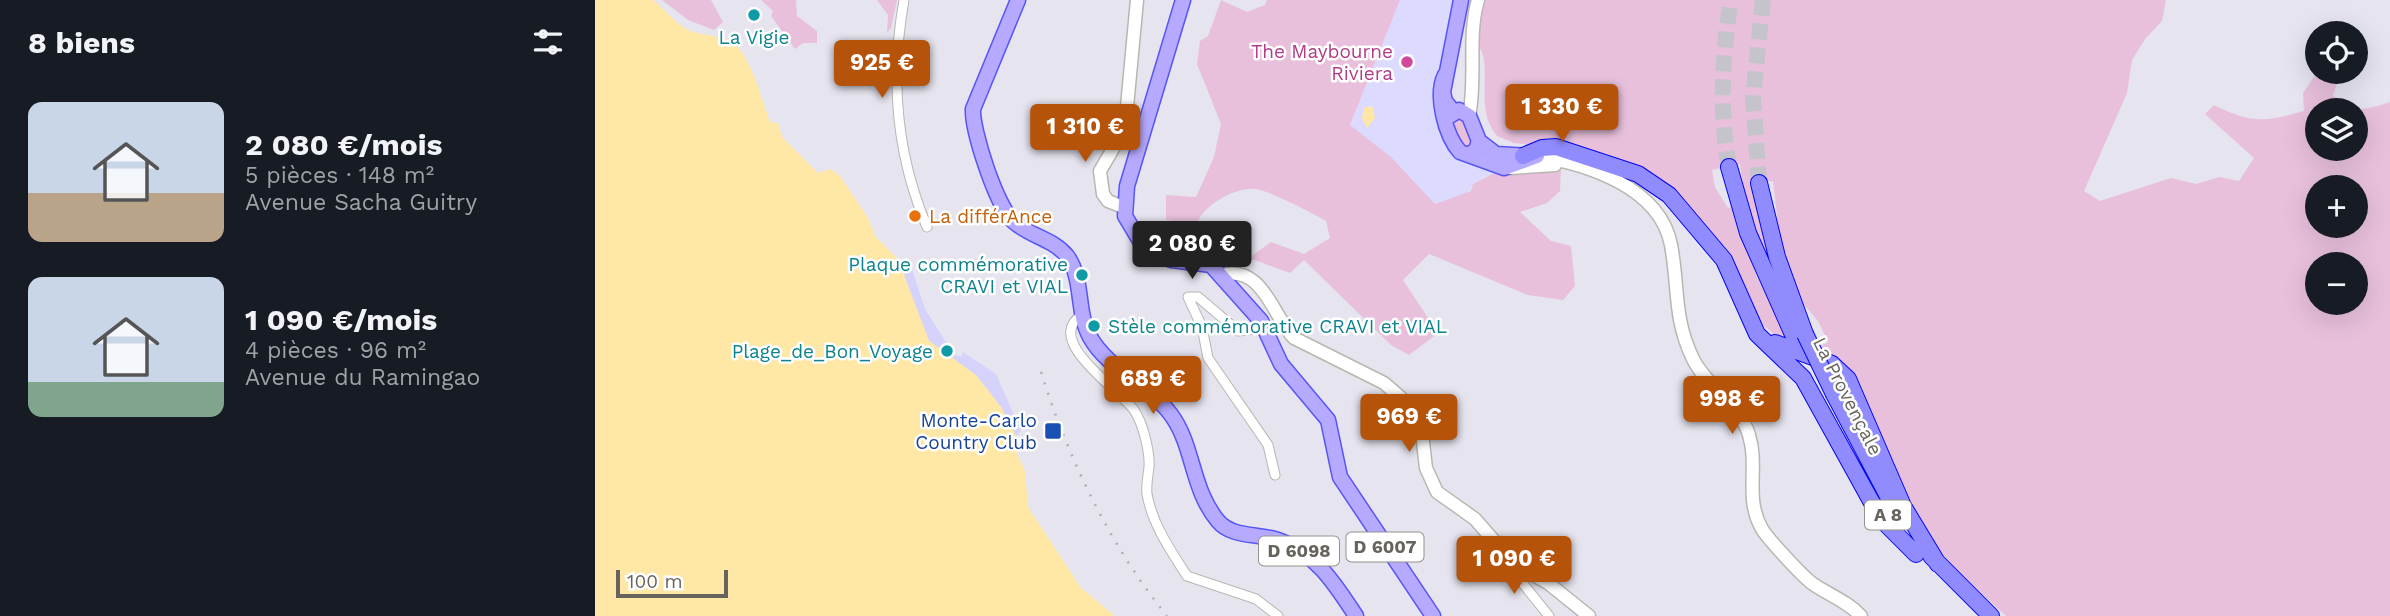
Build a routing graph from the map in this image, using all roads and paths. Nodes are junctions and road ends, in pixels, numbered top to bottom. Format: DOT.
graph roads {
  1 [pos="904,0"];
  2 [pos="1018,0"];
  3 [pos="1137,0"];
  4 [pos="1183,0"];
  5 [pos="1461,0"];
  6 [pos="1478,0"];
  7 [pos="1457,114"];
  8 [pos="1479,141"];
  9 [pos="1468,155"];
  10 [pos="1530,156"];
  11 [pos="1576,167"];
  12 [pos="1729,167"];
  13 [pos="1510,168"];
  14 [pos="1759,183"];
  15 [pos="1123,207"];
  16 [pos="927,227"];
  17 [pos="1223,279"];
  18 [pos="1748,312"];
  19 [pos="1083,315"];
  20 [pos="1265,328"];
  21 [pos="1800,336"];
  22 [pos="1828,396"];
  23 [pos="1275,475"];
  24 [pos="1916,554"];
  25 [pos="1938,564"];
  26 [pos="1520,569"];
  27 [pos="1278,616"];
  28 [pos="1356,616"];
  29 [pos="1433,616"];
  30 [pos="1549,616"];
  31 [pos="1589,616"];
  32 [pos="1861,616"];
  33 [pos="1977,616"];
  34 [pos="1991,616"];
  1 -- 16 [label="street"];
  2 -- 19 [label="main road, D 6098"];
  3 -- 15 [label="main road"];
  4 -- 15 [label="main road"];
  5 -- 7 [label="main road"];
  6 -- 7 [label="main road"];
  7 -- 8 [label="main road"];
  7 -- 9 [label="main road"];
  8 -- 9 [label="main road"];
  8 -- 10 [label="main road"];
  9 -- 13 [label="main road"];
  10 -- 11 [label="main road"];
  10 -- 13 [label="main road"];
  10 -- 18 [label="highway"];
  11 -- 13 [label="main road"];
  11 -- 32 [label="main road"];
  12 -- 21 [label="highway, La Provençale / A 8"];
  14 -- 21 [label="highway, La Provençale / A 8"];
  15 -- 17 [label="main road, D 6007"];
  17 -- 20 [label="main road, D 6007"];
  17 -- 26 [label="main road"];
  18 -- 24 [label="highway"];
  18 -- 25 [label="highway"];
  19 -- 27 [label="street"];
  19 -- 28 [label="main road, D 6098"];
  20 -- 23 [label="street"];
  20 -- 29 [label="main road, D 6007"];
  21 -- 22 [label="highway, La Provençale / A 8"];
  22 -- 24 [label="highway, La Provençale / A 8"];
  22 -- 25 [label="highway, La Provençale / A 8"];
  24 -- 33 [label="highway, La Provençale / A 8"];
  25 -- 34 [label="highway, La Provençale / A 8"];
  26 -- 30 [label="street"];
  26 -- 31 [label="main road"];
}
